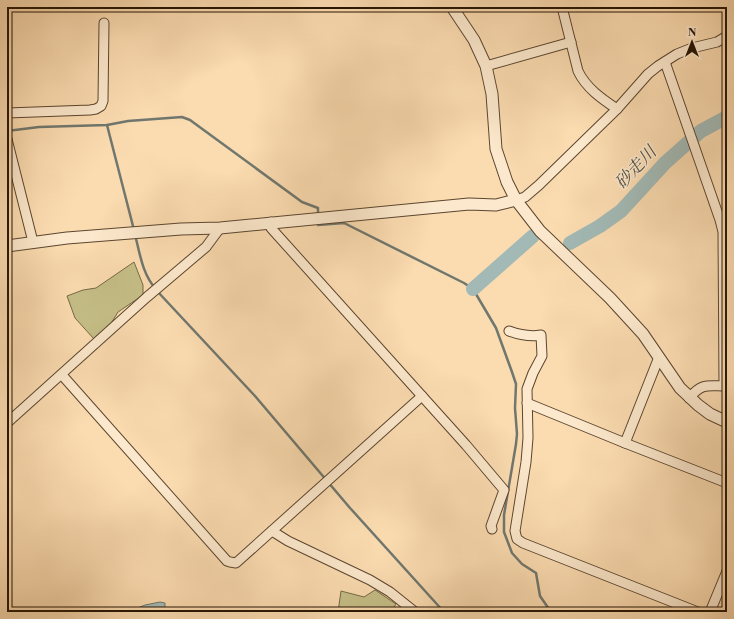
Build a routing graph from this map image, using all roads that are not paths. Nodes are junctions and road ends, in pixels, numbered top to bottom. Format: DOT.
graph roads {
  1 [pos="452,7"];
  2 [pos="562,7"];
  3 [pos="104,23"];
  4 [pos="727,36"];
  5 [pos="571,42"];
  6 [pos="665,62"];
  7 [pos="486,66"];
  8 [pos="617,109"];
  9 [pos="7,113"];
  10 [pos="7,139"];
  11 [pos="516,200"];
  12 [pos="271,222"];
  13 [pos="220,228"];
  14 [pos="33,242"];
  15 [pos="7,246"];
  16 [pos="509,330"];
  17 [pos="659,357"];
  18 [pos="62,375"];
  19 [pos="726,386"];
  20 [pos="422,396"];
  21 [pos="689,398"];
  22 [pos="527,403"];
  23 [pos="727,422"];
  24 [pos="7,423"];
  25 [pos="624,443"];
  26 [pos="727,483"];
  27 [pos="492,529"];
  28 [pos="272,531"];
  29 [pos="727,571"];
  30 [pos="415,612"];
  31 [pos="698,612"];
  32 [pos="710,612"];
  1 -- 7 [label="street"];
  2 -- 5 [label="street"];
  3 -- 9 [label="street"];
  4 -- 6 [label="street"];
  5 -- 7 [label="street"];
  5 -- 8 [label="street"];
  6 -- 8 [label="street"];
  6 -- 19 [label="street"];
  7 -- 11 [label="street"];
  8 -- 11 [label="street"];
  10 -- 14 [label="street"];
  11 -- 12 [label="street"];
  11 -- 17 [label="street"];
  12 -- 13 [label="street"];
  12 -- 20 [label="street"];
  13 -- 14 [label="street"];
  13 -- 18 [label="street"];
  14 -- 15 [label="street"];
  16 -- 22 [label="street"];
  17 -- 21 [label="street"];
  17 -- 25 [label="street"];
  18 -- 24 [label="street"];
  18 -- 28 [label="street"];
  19 -- 21 [label="street"];
  20 -- 27 [label="street"];
  20 -- 28 [label="street"];
  21 -- 23 [label="street"];
  22 -- 25 [label="street"];
  22 -- 31 [label="street"];
  25 -- 26 [label="street"];
  28 -- 30 [label="street"];
  29 -- 32 [label="street"];
}
